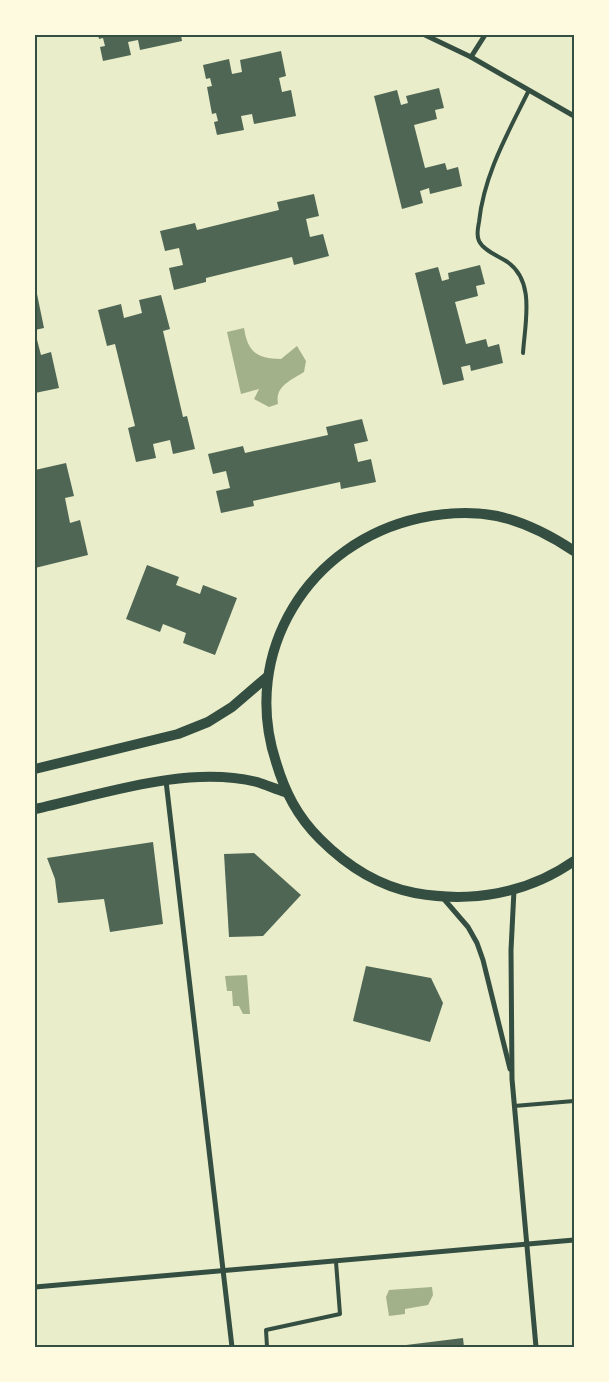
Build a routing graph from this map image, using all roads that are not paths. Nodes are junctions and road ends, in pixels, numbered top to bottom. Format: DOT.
graph roads {
  1 [pos="425,35"];
  2 [pos="485,35"];
  3 [pos="471,57"];
  4 [pos="529,90"];
  5 [pos="574,116"];
  6 [pos="523,353"];
  7 [pos="574,551"];
  8 [pos="267,677"];
  9 [pos="35,769"];
  10 [pos="166,780"];
  11 [pos="285,792"];
  12 [pos="35,809"];
  13 [pos="574,861"];
  14 [pos="514,890"];
  15 [pos="443,898"];
  16 [pos="512,1079"];
  17 [pos="574,1101"];
  18 [pos="514,1106"];
  19 [pos="574,1240"];
  20 [pos="526,1245"];
  21 [pos="336,1262"];
  22 [pos="223,1272"];
  23 [pos="35,1288"];
  24 [pos="232,1347"];
  25 [pos="267,1347"];
  26 [pos="536,1347"];
  1 -- 3 [label="street"];
  2 -- 3 [label="street"];
  3 -- 4 [label="street"];
  4 -- 5 [label="street"];
  4 -- 6 [label="lane"];
  7 -- 8 [label="main road"];
  8 -- 9 [label="main road"];
  8 -- 11 [label="main road"];
  10 -- 11 [label="main road"];
  10 -- 12 [label="main road"];
  10 -- 22 [label="street"];
  11 -- 15 [label="main road"];
  13 -- 14 [label="main road"];
  14 -- 15 [label="main road"];
  14 -- 16 [label="street"];
  15 -- 16 [label="street"];
  16 -- 18 [label="street"];
  17 -- 18 [label="lane"];
  18 -- 20 [label="street"];
  19 -- 20 [label="street"];
  20 -- 21 [label="street"];
  20 -- 26 [label="street"];
  21 -- 22 [label="street"];
  21 -- 25 [label="lane"];
  22 -- 23 [label="street"];
  22 -- 24 [label="street"];
}
